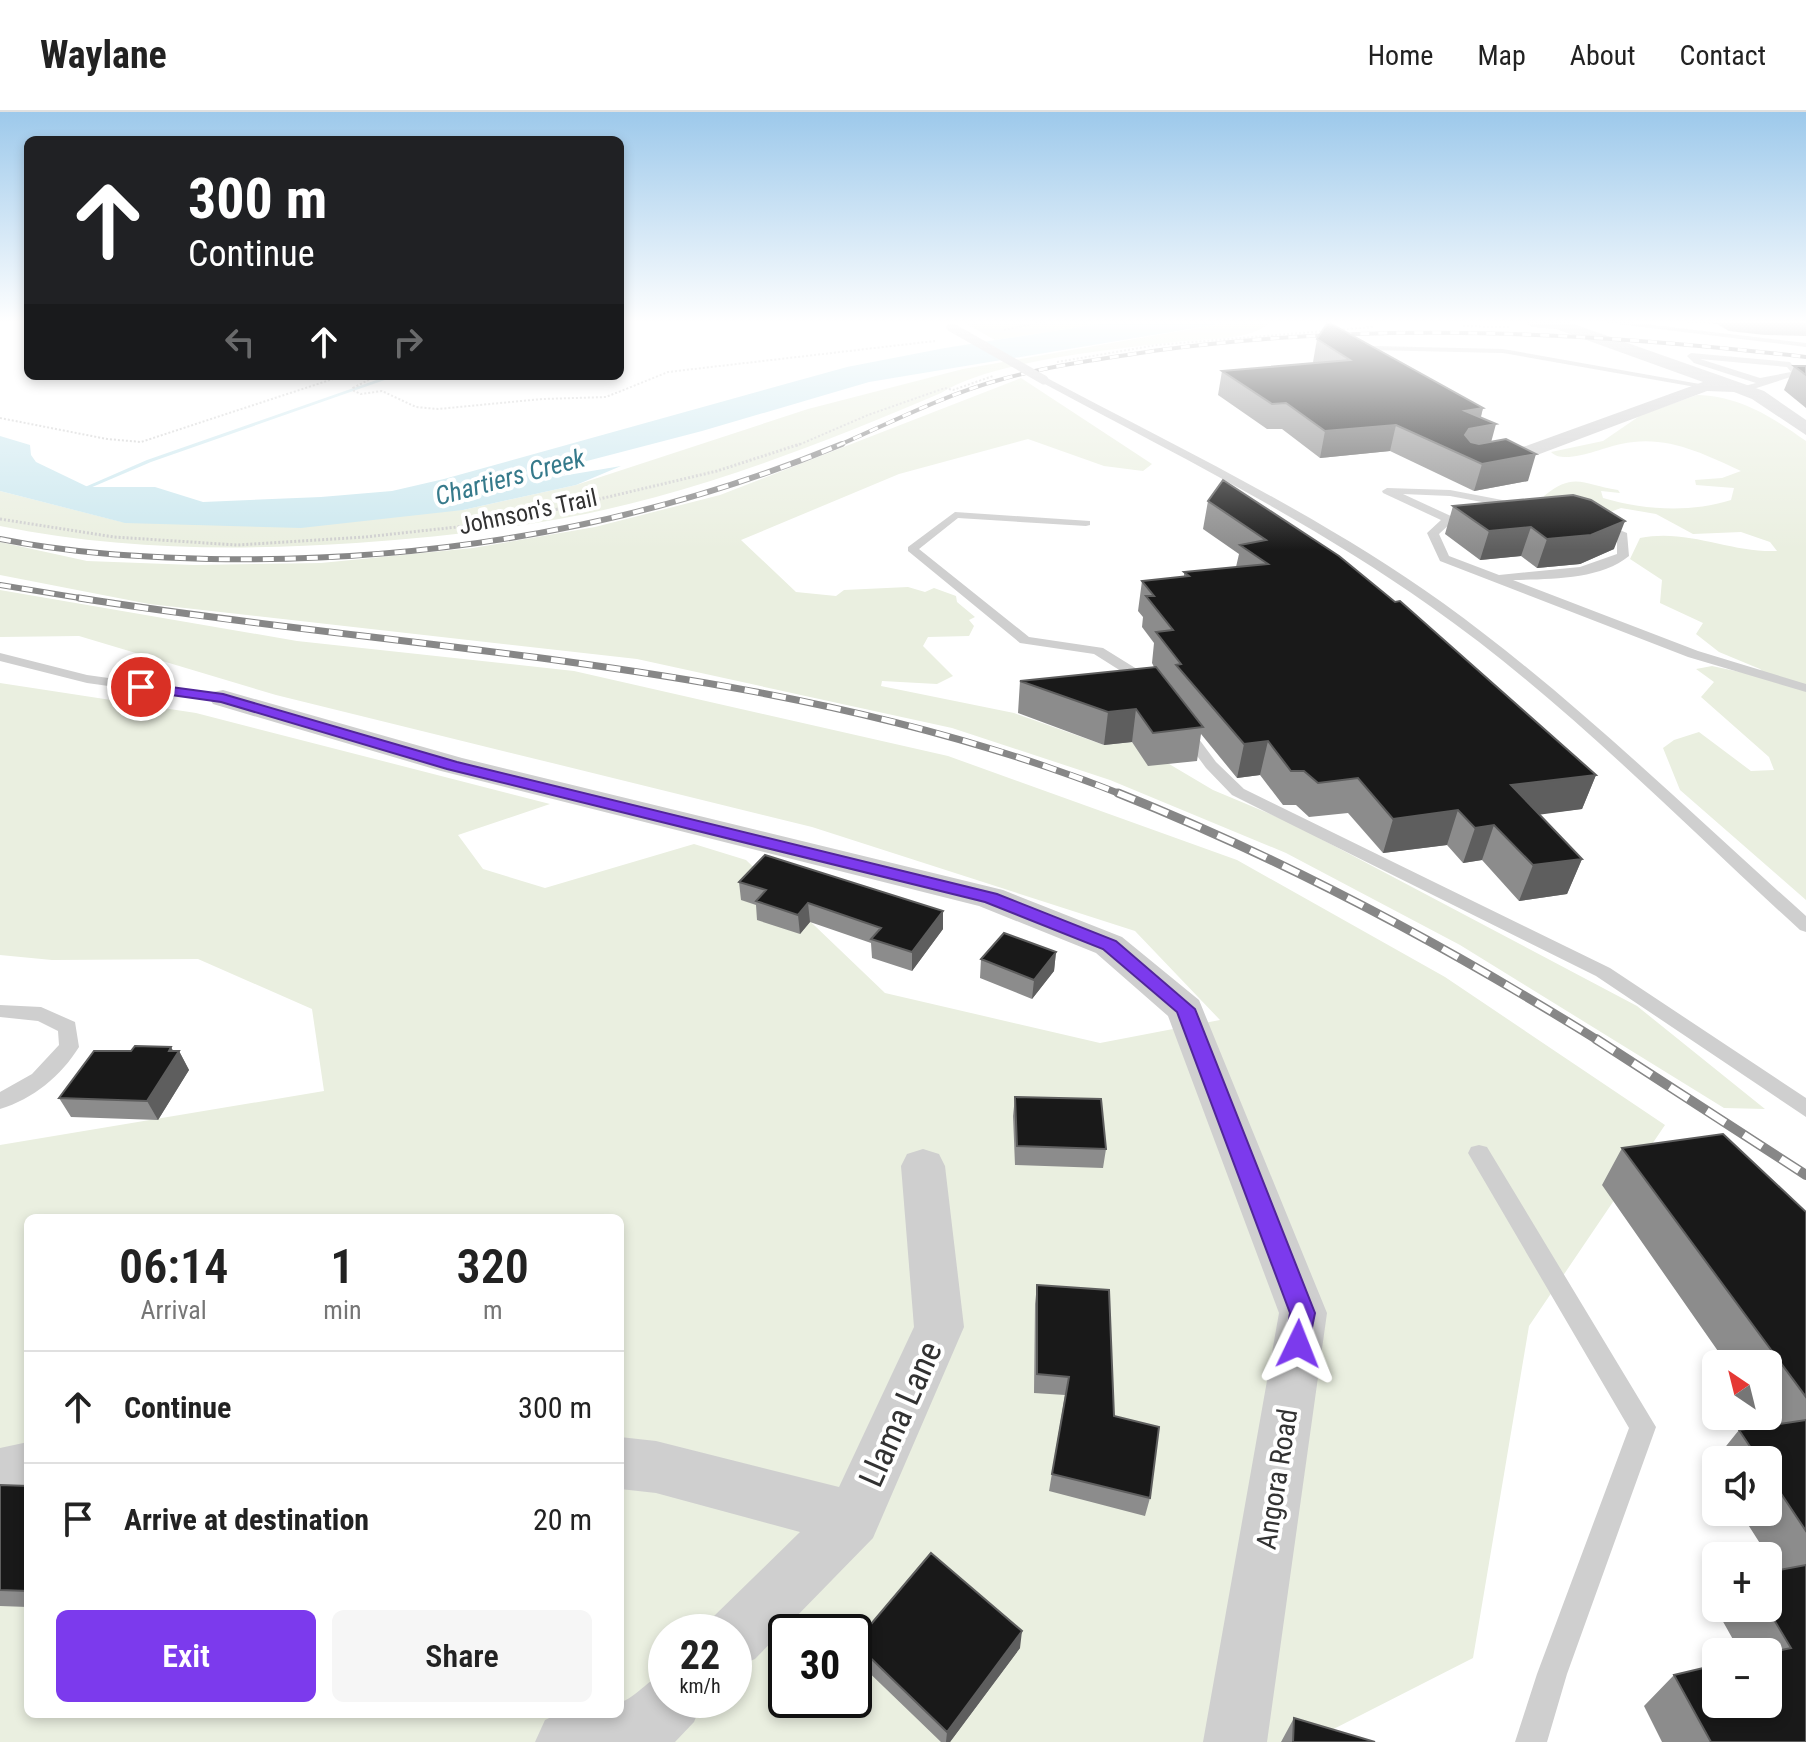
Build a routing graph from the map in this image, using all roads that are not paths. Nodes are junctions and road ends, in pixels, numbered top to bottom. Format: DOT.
graph roads {
  1 [pos="1077,398"];
  2 [pos="1674,398"];
  3 [pos="1769,398"];
  4 [pos="1806,429"];
  5 [pos="1471,461"];
  6 [pos="1528,507"];
  7 [pos="1586,521"];
  8 [pos="1086,523"];
  9 [pos="1496,578"];
  10 [pos="0,657"];
  11 [pos="1806,688"];
  12 [pos="1160,695"];
  13 [pos="223,698"];
  14 [pos="1177,719"];
  15 [pos="1806,926"];
  16 [pos="1,1011"];
  17 [pos="0,1101"];
  18 [pos="1806,1109"];
  19 [pos="1479,1153"];
  20 [pos="923,1166"];
  21 [pos="624,1463"];
  22 [pos="24,1469"];
  23 [pos="0,1474"];
  24 [pos="853,1518"];
  25 [pos="752,1620"];
  26 [pos="655,1718"];
  27 [pos="567,1742"];
  28 [pos="1235,1742"];
  29 [pos="1531,1742"];
  1 -- 15 [label="lane, bridge"];
  2 -- 5 [label="street"];
  3 -- 4 [label="street"];
  6 -- 9 [label="lane"];
  7 -- 9 [label="lane"];
  8 -- 12 [label="lane"];
  9 -- 11 [label="lane"];
  10 -- 13 [label="lane"];
  13 -- 28 [label="street, Angora Road"];
  14 -- 18 [label="lane"];
  16 -- 17 [label="lane"];
  19 -- 29 [label="lane"];
  20 -- 24 [label="street, Llama Lane"];
  21 -- 24 [label="street, Llama Lane"];
  22 -- 23 [label="street"];
  24 -- 25 [label="street, Llama Lane"];
  26 -- 27 [label="street"];
}
